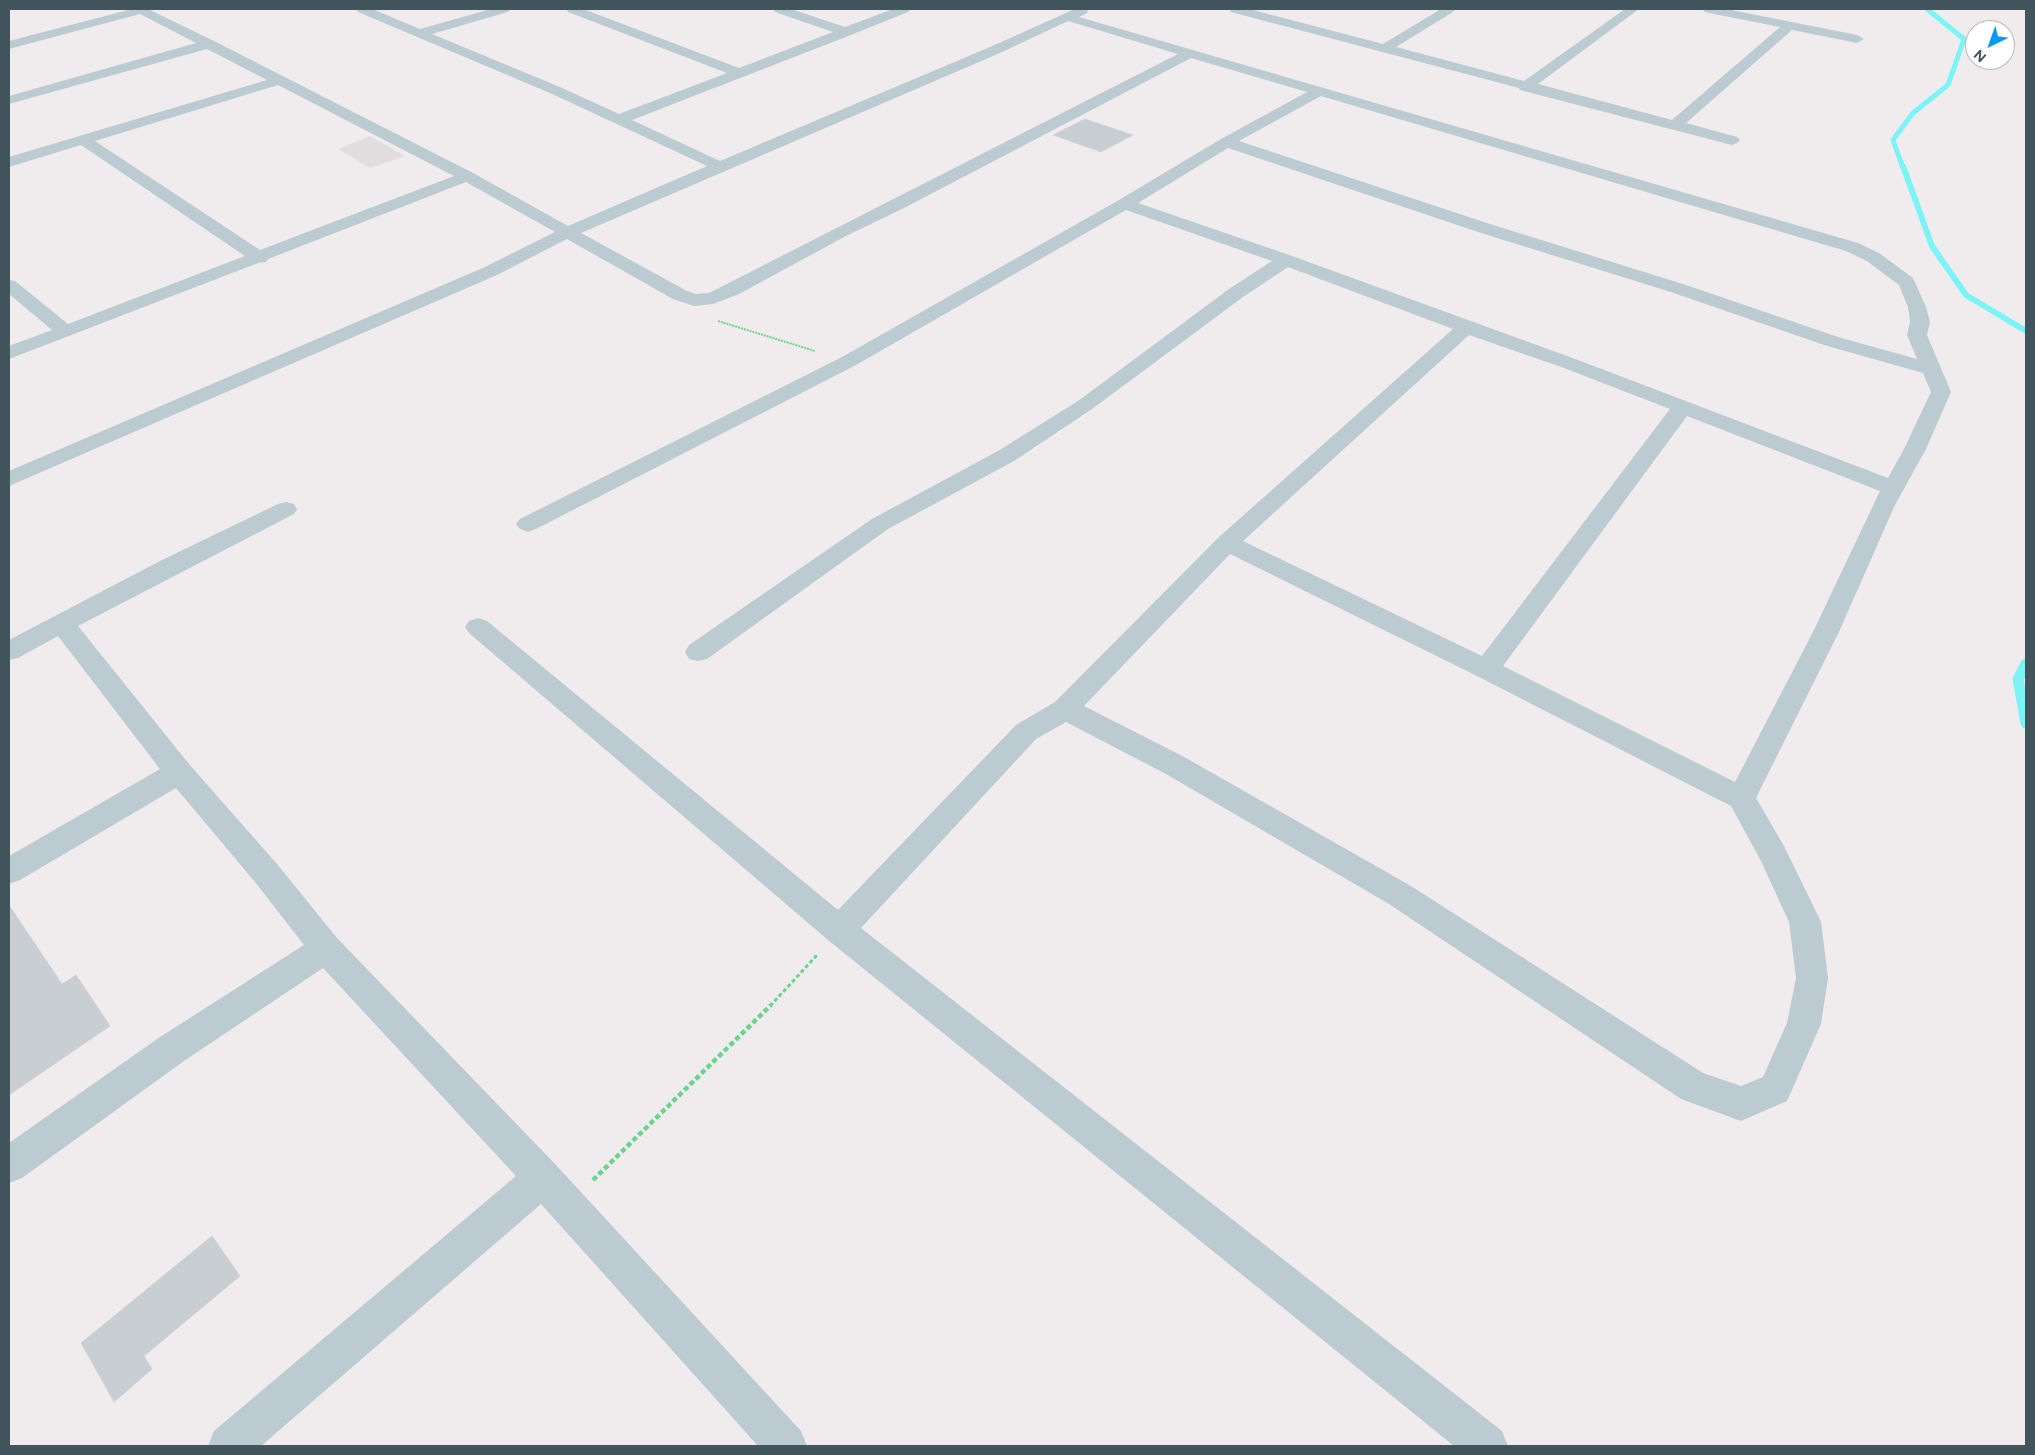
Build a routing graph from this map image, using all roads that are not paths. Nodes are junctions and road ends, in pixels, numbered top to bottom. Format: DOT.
graph roads {
  1 [pos="141,9"];
  2 [pos="362,9"];
  3 [pos="504,9"];
  4 [pos="572,9"];
  5 [pos="779,9"];
  6 [pos="904,9"];
  7 [pos="1087,9"];
  8 [pos="1235,9"];
  9 [pos="1449,9"];
  10 [pos="1633,9"];
  11 [pos="1709,9"];
  12 [pos="1263,12"];
  13 [pos="1067,17"];
  14 [pos="1790,25"];
  15 [pos="846,32"];
  16 [pos="420,33"];
  17 [pos="1857,39"];
  18 [pos="209,44"];
  19 [pos="9,46"];
  20 [pos="1386,48"];
  21 [pos="1188,54"];
  22 [pos="740,73"];
  23 [pos="280,80"];
  24 [pos="1525,87"];
  25 [pos="1318,92"];
  26 [pos="9,100"];
  27 [pos="618,120"];
  28 [pos="1674,126"];
  29 [pos="83,140"];
  30 [pos="1732,140"];
  31 [pos="1226,142"];
  32 [pos="9,162"];
  33 [pos="720,167"];
  34 [pos="467,176"];
  35 [pos="1125,204"];
  36 [pos="568,232"];
  37 [pos="260,258"];
  38 [pos="1286,260"];
  39 [pos="9,285"];
  40 [pos="1466,327"];
  41 [pos="65,331"];
  42 [pos="9,353"];
  43 [pos="1930,369"];
  44 [pos="1682,408"];
  45 [pos="9,479"];
  46 [pos="1893,488"];
  47 [pos="286,509"];
  48 [pos="528,524"];
  49 [pos="1227,543"];
  50 [pos="62,624"];
  51 [pos="478,627"];
  52 [pos="9,651"];
  53 [pos="698,652"];
  54 [pos="1486,669"];
  55 [pos="1065,709"];
  56 [pos="179,772"];
  57 [pos="1742,798"];
  58 [pos="9,871"];
  59 [pos="839,930"];
  60 [pos="326,948"];
  61 [pos="9,1165"];
  62 [pos="555,1191"];
  63 [pos="229,1446"];
  64 [pos="786,1446"];
  65 [pos="1487,1446"];
  1 -- 18 [label="street"];
  1 -- 19 [label="street"];
  2 -- 16 [label="street"];
  3 -- 16 [label="street"];
  4 -- 22 [label="street"];
  5 -- 15 [label="street"];
  6 -- 15 [label="street"];
  7 -- 13 [label="street"];
  8 -- 12 [label="street"];
  9 -- 20 [label="street"];
  10 -- 24 [label="street"];
  11 -- 14 [label="street"];
  12 -- 20 [label="street"];
  13 -- 21 [label="street"];
  13 -- 33 [label="street"];
  14 -- 17 [label="street"];
  14 -- 28 [label="street"];
  15 -- 22 [label="street"];
  16 -- 27 [label="street"];
  18 -- 23 [label="street"];
  18 -- 26 [label="street"];
  20 -- 24 [label="street"];
  21 -- 25 [label="street"];
  21 -- 36 [label="street"];
  22 -- 27 [label="street"];
  23 -- 29 [label="street"];
  23 -- 34 [label="street"];
  24 -- 28 [label="street"];
  25 -- 31 [label="street"];
  25 -- 43 [label="street"];
  27 -- 33 [label="street"];
  28 -- 30 [label="street"];
  29 -- 32 [label="street"];
  29 -- 37 [label="street"];
  31 -- 35 [label="street"];
  31 -- 43 [label="street"];
  33 -- 36 [label="street"];
  34 -- 36 [label="street"];
  34 -- 37 [label="street"];
  35 -- 38 [label="street"];
  35 -- 48 [label="street"];
  36 -- 45 [label="street"];
  37 -- 41 [label="street"];
  38 -- 40 [label="street"];
  38 -- 53 [label="street"];
  39 -- 41 [label="street"];
  40 -- 44 [label="street"];
  40 -- 49 [label="street"];
  41 -- 42 [label="street"];
  43 -- 46 [label="street"];
  44 -- 46 [label="street"];
  44 -- 54 [label="street"];
  46 -- 57 [label="street"];
  47 -- 50 [label="street"];
  49 -- 54 [label="street"];
  49 -- 55 [label="street"];
  50 -- 52 [label="street"];
  50 -- 56 [label="street"];
  51 -- 59 [label="street"];
  54 -- 57 [label="street"];
  55 -- 57 [label="street"];
  55 -- 59 [label="street"];
  56 -- 58 [label="street"];
  56 -- 60 [label="street"];
  59 -- 65 [label="street"];
  60 -- 61 [label="street"];
  60 -- 62 [label="street"];
  62 -- 63 [label="street"];
  62 -- 64 [label="street"];
}
